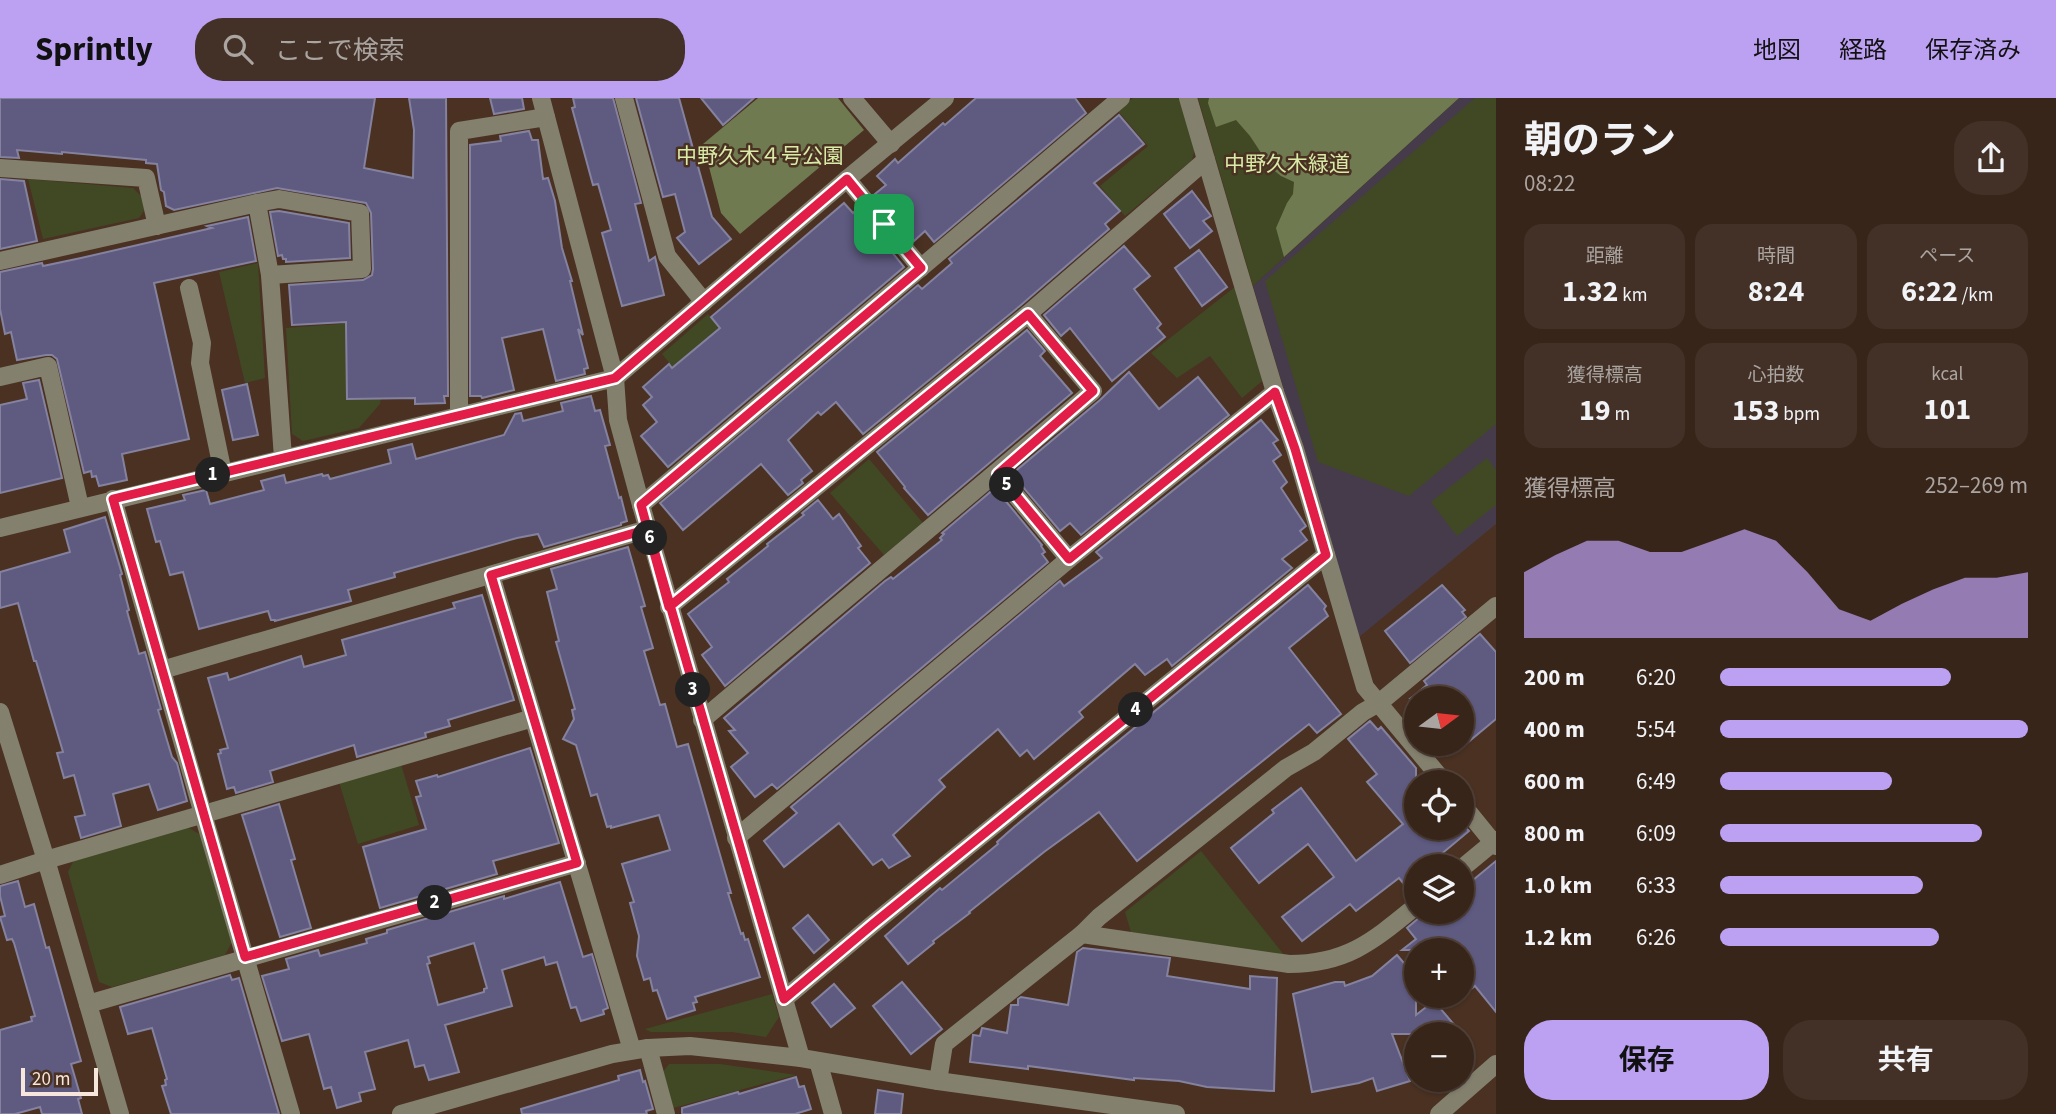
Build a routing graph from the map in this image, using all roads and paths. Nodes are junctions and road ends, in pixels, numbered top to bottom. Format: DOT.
graph roads {
  1 [pos="541,98"];
  2 [pos="624,98"];
  3 [pos="852,98"];
  4 [pos="945,98"];
  5 [pos="1121,98"];
  6 [pos="1188,98"];
  7 [pos="546,117"];
  8 [pos="891,144"];
  9 [pos="1206,160"];
  10 [pos="0,168"];
  11 [pos="847,179"];
  12 [pos="257,204"];
  13 [pos="157,226"];
  14 [pos="0,261"];
  15 [pos="921,268"];
  16 [pos="270,275"];
  17 [pos="189,288"];
  18 [pos="704,302"];
  19 [pos="1028,314"];
  20 [pos="0,377"];
  21 [pos="615,378"];
  22 [pos="1275,392"];
  23 [pos="459,416"];
  24 [pos="283,458"];
  25 [pos="223,473"];
  26 [pos="998,474"];
  27 [pos="113,499"];
  28 [pos="641,505"];
  29 [pos="80,508"];
  30 [pos="0,528"];
  31 [pos="648,529"];
  32 [pos="1326,555"];
  33 [pos="1069,559"];
  34 [pos="491,575"];
  35 [pos="1496,606"];
  36 [pos="669,607"];
  37 [pos="162,670"];
  38 [pos="1379,703"];
  39 [pos="0,712"];
  40 [pos="533,718"];
  41 [pos="702,720"];
  42 [pos="1434,770"];
  43 [pos="203,814"];
  44 [pos="1474,818"];
  45 [pos="736,838"];
  46 [pos="1495,843"];
  47 [pos="1474,859"];
  48 [pos="46,860"];
  49 [pos="577,863"];
  50 [pos="0,875"];
  51 [pos="1404,916"];
  52 [pos="1082,934"];
  53 [pos="245,957"];
  54 [pos="784,999"];
  55 [pos="88,1004"];
  56 [pos="640,1049"];
  57 [pos="809,1060"];
  58 [pos="1496,1064"];
  59 [pos="938,1081"];
  60 [pos="120,1114"];
  61 [pos="291,1114"];
  62 [pos="401,1114"];
  63 [pos="666,1114"];
  64 [pos="834,1114"];
  65 [pos="1176,1114"];
  66 [pos="1439,1114"];
  1 -- 7 [label="street"];
  2 -- 18 [label="street"];
  3 -- 8 [label="street"];
  4 -- 8 [label="street"];
  5 -- 15 [label="street"];
  6 -- 9 [label="street"];
  7 -- 21 [label="street"];
  7 -- 23 [label="street"];
  8 -- 11 [label="street"];
  9 -- 19 [label="street"];
  9 -- 22 [label="street"];
  10 -- 13 [label="street"];
  11 -- 15 [label="street"];
  11 -- 18 [label="street"];
  12 -- 13 [label="street"];
  12 -- 16 [label="street"];
  12 -- 16 [label="street"];
  13 -- 14 [label="street"];
  15 -- 28 [label="street"];
  16 -- 24 [label="street"];
  17 -- 25 [label="street"];
  18 -- 21 [label="street"];
  19 -- 26 [label="street"];
  19 -- 36 [label="street"];
  20 -- 29 [label="street"];
  21 -- 23 [label="street"];
  21 -- 28 [label="street"];
  22 -- 32 [label="street"];
  22 -- 33 [label="street"];
  23 -- 24 [label="street"];
  24 -- 25 [label="street"];
  25 -- 27 [label="street"];
  26 -- 33 [label="street"];
  26 -- 41 [label="street"];
  27 -- 29 [label="street"];
  27 -- 37 [label="street"];
  28 -- 31 [label="street"];
  29 -- 30 [label="street"];
  31 -- 34 [label="street"];
  31 -- 36 [label="street"];
  32 -- 38 [label="street"];
  32 -- 54 [label="street"];
  33 -- 45 [label="street"];
  34 -- 37 [label="street"];
  34 -- 40 [label="street"];
  35 -- 38 [label="street"];
  36 -- 41 [label="street"];
  37 -- 43 [label="street"];
  38 -- 42 [label="street"];
  38 -- 52 [label="street"];
  39 -- 48 [label="street"];
  40 -- 43 [label="street"];
  40 -- 49 [label="street"];
  41 -- 45 [label="street"];
  43 -- 48 [label="street"];
  43 -- 53 [label="street"];
  44 -- 46 [label="street"];
  45 -- 54 [label="street"];
  46 -- 47 [label="street"];
  48 -- 50 [label="street"];
  48 -- 55 [label="street"];
  49 -- 53 [label="street"];
  49 -- 56 [label="street"];
  51 -- 52 [label="street"];
  52 -- 59 [label="street"];
  53 -- 55 [label="street"];
  53 -- 61 [label="street"];
  54 -- 57 [label="street"];
  55 -- 60 [label="street"];
  56 -- 57 [label="street"];
  56 -- 62 [label="street"];
  56 -- 63 [label="street"];
  57 -- 59 [label="street"];
  57 -- 64 [label="street"];
  58 -- 66 [label="street"];
  59 -- 65 [label="street"];
}
